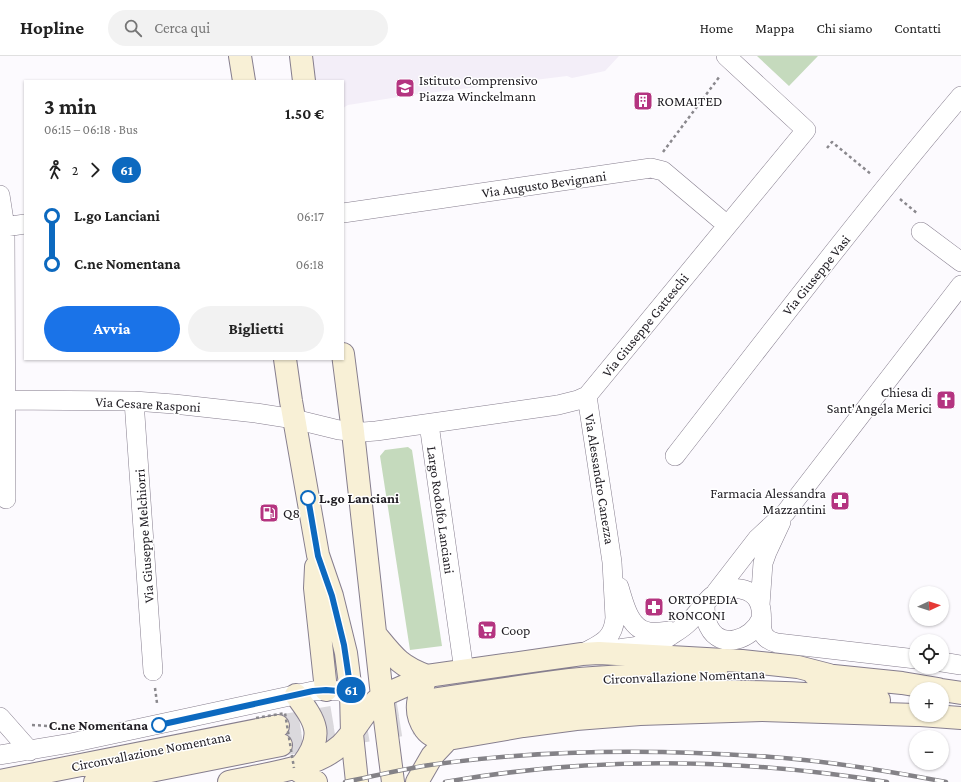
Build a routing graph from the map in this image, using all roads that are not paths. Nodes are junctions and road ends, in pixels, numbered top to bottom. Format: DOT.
graph roads {
  1 [pos="240,56"];
  2 [pos="301,56"];
  3 [pos="729,59"];
  4 [pos="244,80"];
  5 [pos="304,80"];
  6 [pos="961,96"];
  7 [pos="0,195"];
  8 [pos="344,213"];
  9 [pos="24,224"];
  10 [pos="727,224"];
  11 [pos="920,224"];
  12 [pos="5,227"];
  13 [pos="961,262"];
  14 [pos="961,285"];
  15 [pos="285,360"];
  16 [pos="344,360"];
  17 [pos="587,396"];
  18 [pos="3,400"];
  19 [pos="134,401"];
  20 [pos="294,419"];
  21 [pos="429,424"];
  22 [pos="353,432"];
  23 [pos="675,456"];
  24 [pos="6,499"];
  25 [pos="786,512"];
  26 [pos="318,556"];
  27 [pos="612,562"];
  28 [pos="711,597"];
  29 [pos="761,612"];
  30 [pos="678,630"];
  31 [pos="376,635"];
  32 [pos="591,654"];
  33 [pos="909,657"];
  34 [pos="949,663"];
  35 [pos="961,665"];
  36 [pos="153,671"];
  37 [pos="464,671"];
  38 [pos="830,675"];
  39 [pos="427,676"];
  40 [pos="909,684"];
  41 [pos="326,690"];
  42 [pos="949,691"];
  43 [pos="351,692"];
  44 [pos="961,693"];
  45 [pos="296,694"];
  46 [pos="382,696"];
  47 [pos="909,704"];
  48 [pos="949,710"];
  49 [pos="961,713"];
  50 [pos="909,715"];
  51 [pos="0,717"];
  52 [pos="949,717"];
  53 [pos="961,718"];
  54 [pos="352,734"];
  55 [pos="448,739"];
  56 [pos="30,751"];
  57 [pos="0,755"];
  58 [pos="298,766"];
  59 [pos="392,777"];
  60 [pos="0,781"];
  61 [pos="356,781"];
  62 [pos="418,781"];
  63 [pos="96,782"];
  64 [pos="229,782"];
  65 [pos="316,782"];
  1 -- 4 [label="street"];
  2 -- 5 [label="street"];
  3 -- 10 [label="street, Via Giuseppe Gatteschi"];
  6 -- 23 [label="street, Via Giuseppe Vasi"];
  7 -- 12 [label="street"];
  8 -- 10 [label="street, Via Augusto Bevignani"];
  9 -- 12 [label="street"];
  10 -- 17 [label="street, Via Giuseppe Gatteschi"];
  11 -- 13 [label="street"];
  12 -- 18 [label="street"];
  14 -- 25 [label="street"];
  15 -- 20 [label="street"];
  16 -- 22 [label="street"];
  17 -- 21 [label="street, Via Giuseppe Gatteschi"];
  17 -- 27 [label="street, Via Alessandro Canezza"];
  18 -- 19 [label="street, Via Cesare Rasponi"];
  18 -- 24 [label="street"];
  19 -- 20 [label="street, Via Cesare Rasponi"];
  19 -- 36 [label="street, Via Giuseppe Melchiorri"];
  20 -- 22 [label="street"];
  20 -- 26 [label="street"];
  21 -- 22 [label="street"];
  21 -- 37 [label="street, Largo Rodolfo Lanciani"];
  22 -- 31 [label="street"];
  25 -- 28 [label="street, Circonvallazione Nomentana"];
  25 -- 29 [label="street"];
  26 -- 41 [label="street"];
  26 -- 43 [label="street"];
  27 -- 30 [label="street, Via Alessandro Canezza"];
  27 -- 32 [label="street, Via Alessandro Canezza"];
  28 -- 29 [label="street"];
  28 -- 29 [label="street"];
  28 -- 30 [label="street, Circonvallazione Nomentana"];
  29 -- 33 [label="street"];
  30 -- 32 [label="street, Circonvallazione Nomentana"];
  31 -- 39 [label="street"];
  31 -- 46 [label="street"];
  32 -- 37 [label="street"];
  32 -- 38 [label="street"];
  34 -- 35 [label="street"];
  37 -- 39 [label="street"];
  38 -- 40 [label="street, Circonvallazione Nomentana"];
  38 -- 47 [label="street, Circonvallazione Nomentana"];
  39 -- 46 [label="street"];
  39 -- 55 [label="street"];
  41 -- 43 [label="street, Circonvallazione Nomentana"];
  41 -- 45 [label="street, Circonvallazione Nomentana"];
  42 -- 44 [label="street"];
  43 -- 46 [label="street"];
  43 -- 54 [label="street"];
  45 -- 56 [label="street, Circonvallazione Nomentana"];
  45 -- 58 [label="street"];
  46 -- 54 [label="street"];
  46 -- 59 [label="street"];
  48 -- 49 [label="street"];
  50 -- 55 [label="street"];
  51 -- 56 [label="street"];
  52 -- 53 [label="street"];
  54 -- 58 [label="street"];
  54 -- 61 [label="street"];
  55 -- 62 [label="street"];
  56 -- 57 [label="street, Circonvallazione Nomentana"];
  58 -- 64 [label="street"];
  58 -- 65 [label="street"];
  60 -- 63 [label="street, Circonvallazione Nomentana"];
}
